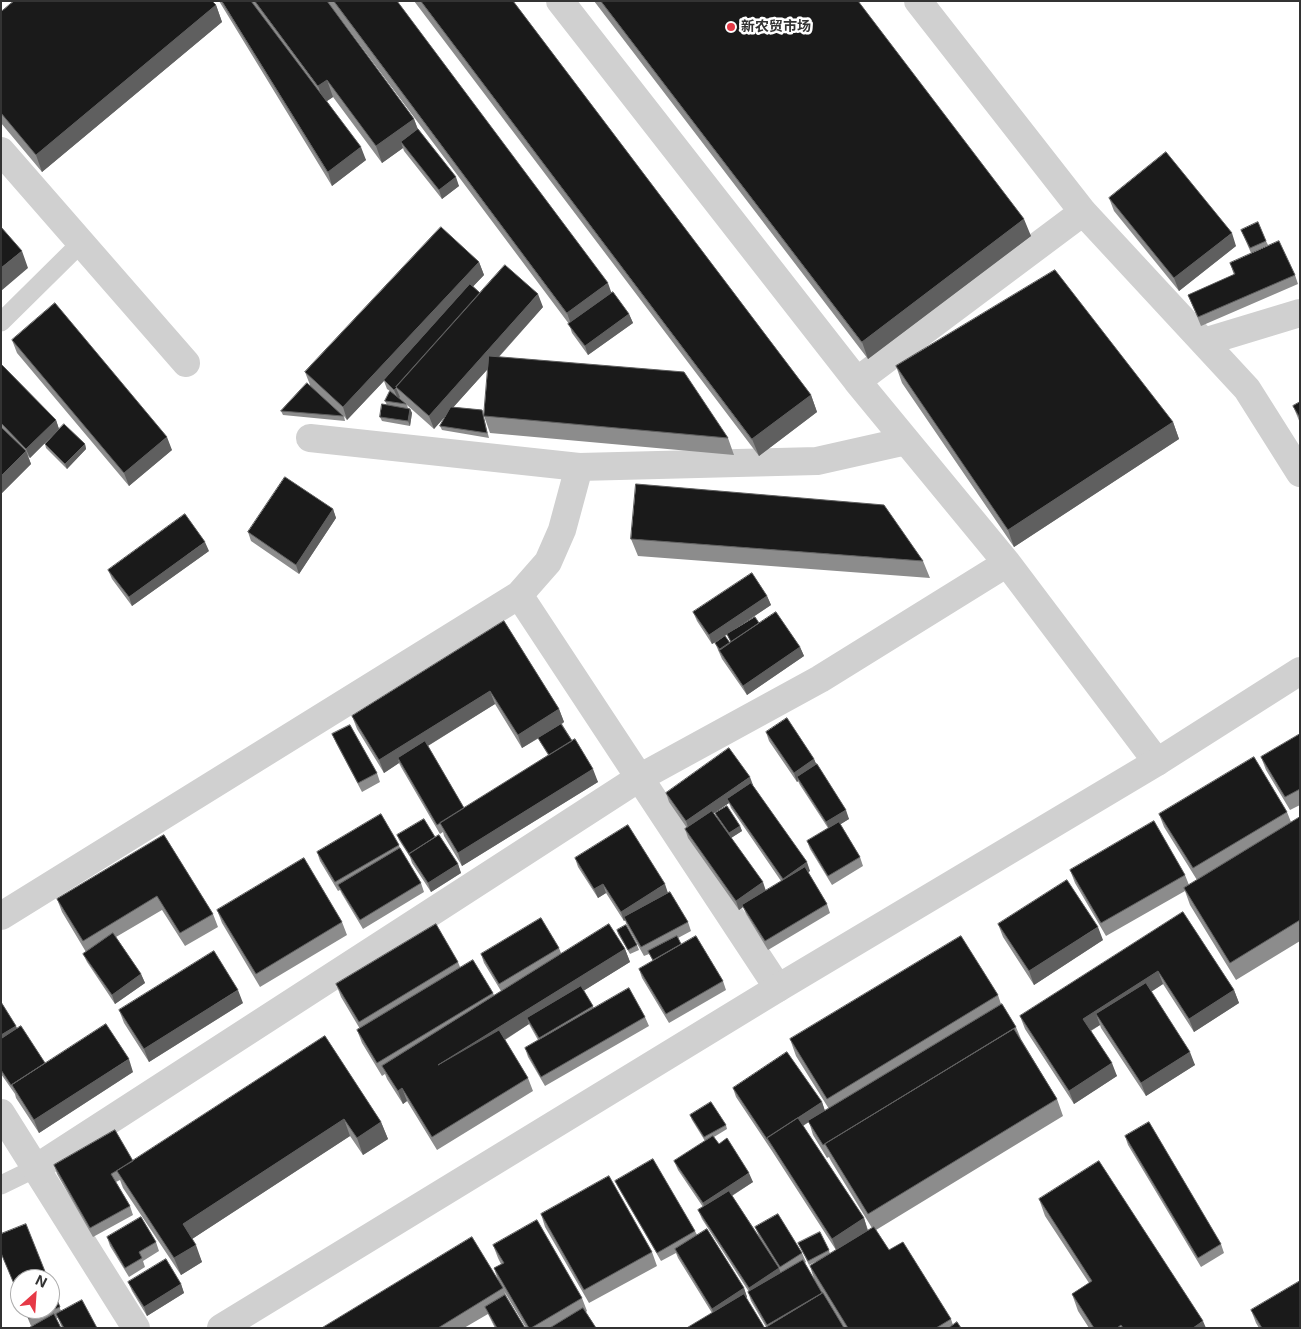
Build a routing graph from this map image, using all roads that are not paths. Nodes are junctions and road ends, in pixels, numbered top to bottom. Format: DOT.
graph roads {
  1 [pos="560,1"];
  2 [pos="918,1"];
  3 [pos="1,152"];
  4 [pos="1083,212"];
  5 [pos="80,244"];
  6 [pos="1300,313"];
  7 [pos="1,322"];
  8 [pos="1204,342"];
  9 [pos="186,362"];
  10 [pos="858,381"];
  11 [pos="310,438"];
  12 [pos="906,440"];
  13 [pos="580,467"];
  14 [pos="1300,473"];
  15 [pos="1007,563"];
  16 [pos="519,595"];
  17 [pos="1300,671"];
  18 [pos="1157,762"];
  19 [pos="640,778"];
  20 [pos="1,916"];
  21 [pos="778,988"];
  22 [pos="1,1113"];
  23 [pos="36,1168"];
  24 [pos="1,1185"];
  25 [pos="136,1328"];
  26 [pos="221,1328"];
  1 -- 10 [label="street"];
  2 -- 4 [label="street"];
  3 -- 5 [label="street"];
  4 -- 8 [label="street"];
  4 -- 10 [label="street"];
  5 -- 7 [label="lane"];
  5 -- 9 [label="street"];
  6 -- 8 [label="street"];
  8 -- 14 [label="street"];
  10 -- 12 [label="street"];
  11 -- 13 [label="street"];
  12 -- 13 [label="street"];
  12 -- 15 [label="street"];
  13 -- 16 [label="street"];
  15 -- 18 [label="street"];
  15 -- 19 [label="street"];
  16 -- 19 [label="street"];
  16 -- 20 [label="street"];
  17 -- 18 [label="street"];
  18 -- 21 [label="street"];
  19 -- 21 [label="street"];
  19 -- 23 [label="street"];
  21 -- 26 [label="street"];
  22 -- 23 [label="street"];
  23 -- 24 [label="lane"];
  23 -- 25 [label="street"];
}
